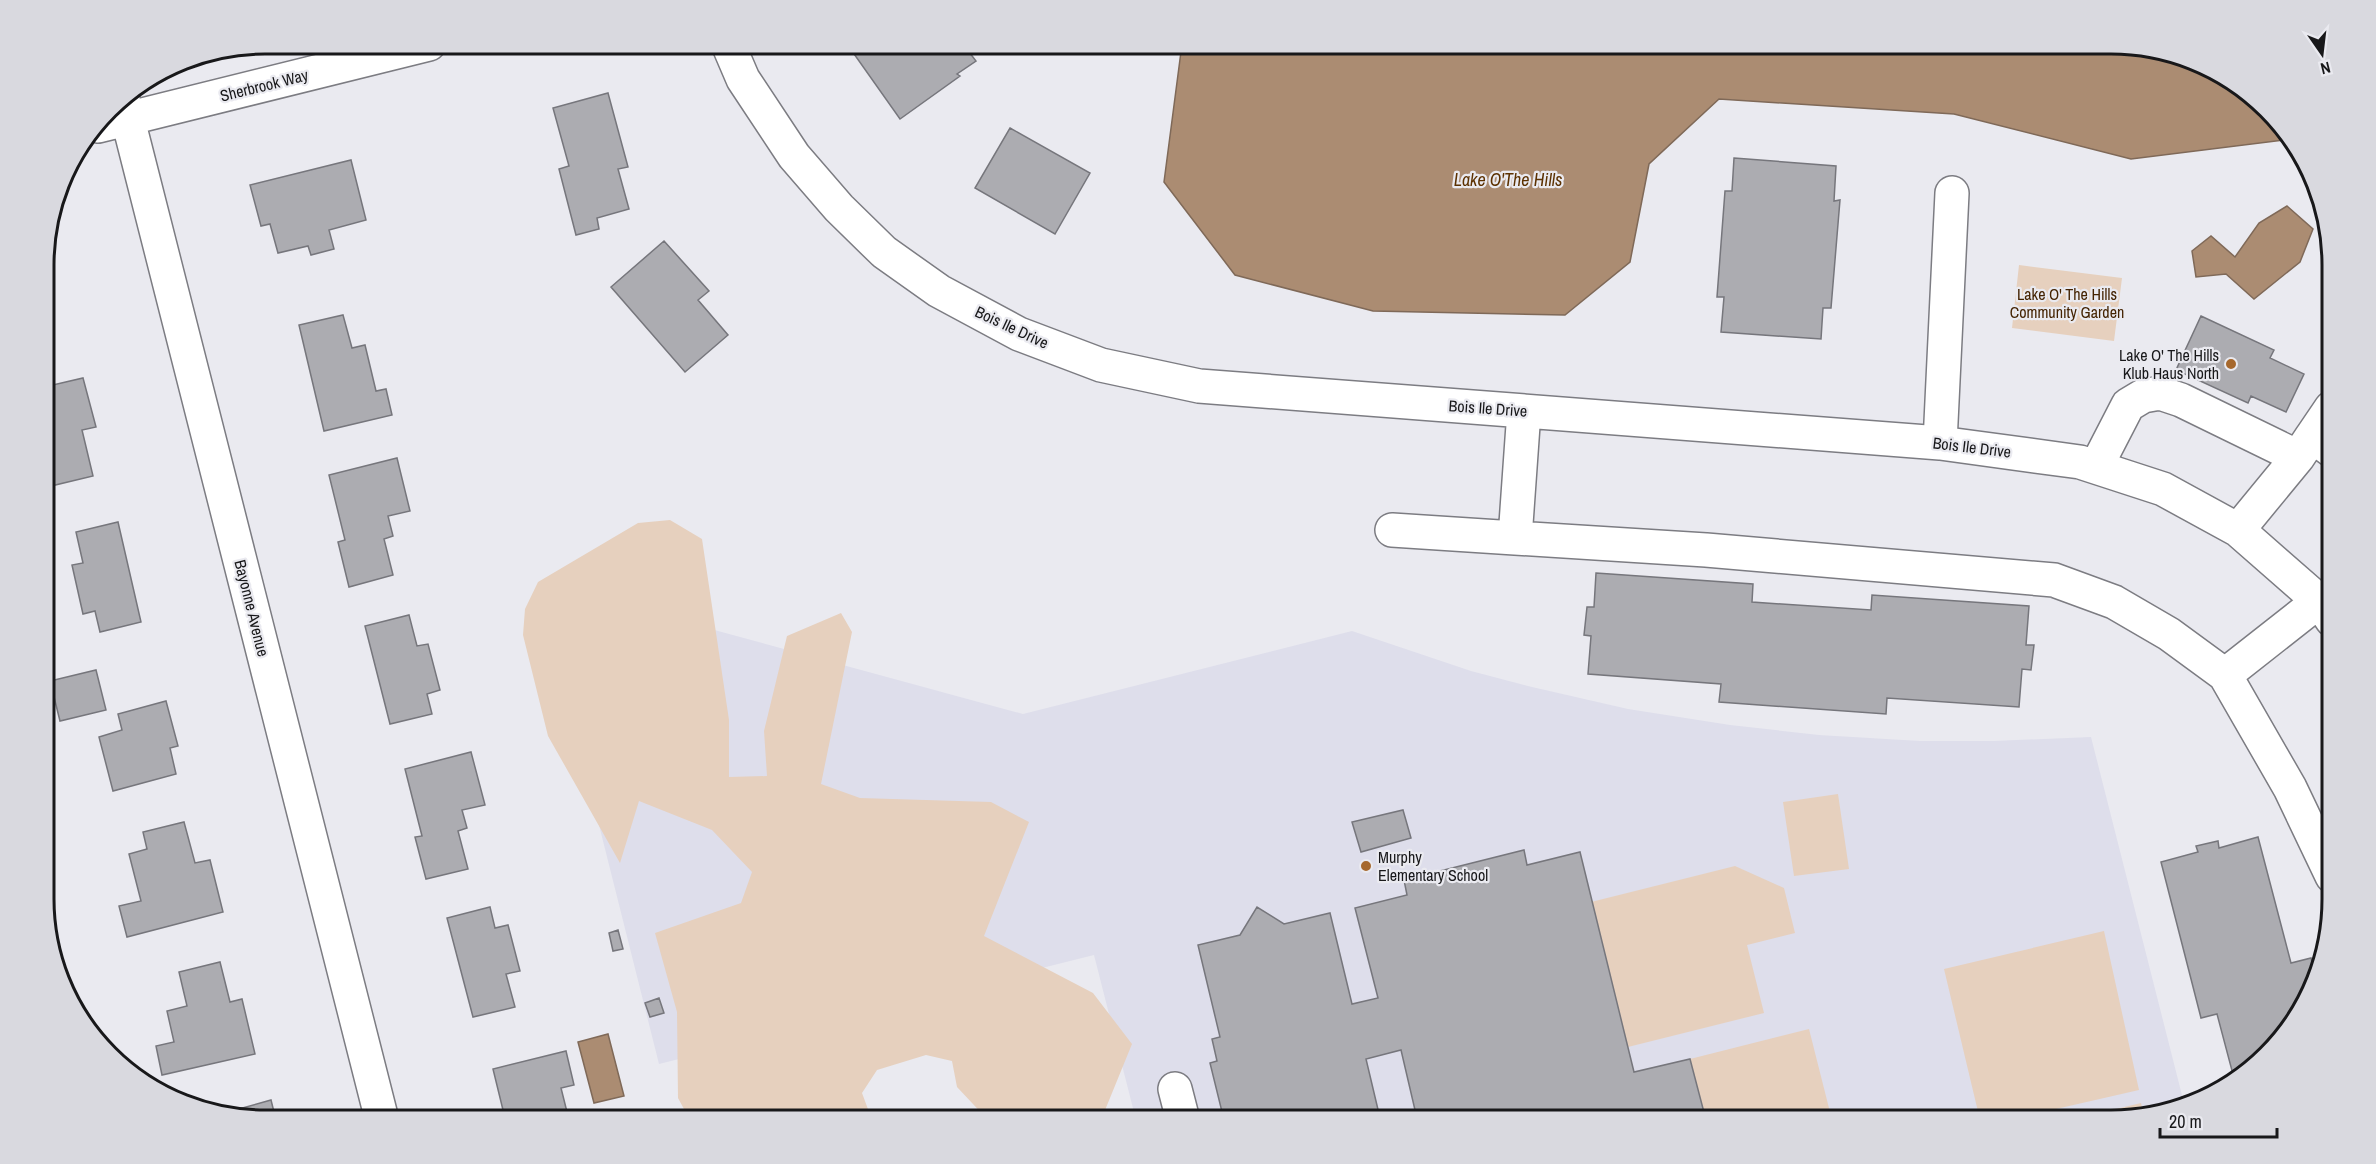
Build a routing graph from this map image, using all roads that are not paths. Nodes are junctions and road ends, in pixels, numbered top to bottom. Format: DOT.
graph roads {
  1 [pos="384,54"];
  2 [pos="732,54"];
  3 [pos="119,113"];
  4 [pos="116,116"];
  5 [pos="1952,193"];
  6 [pos="1524,411"];
  7 [pos="2322,429"];
  8 [pos="1940,442"];
  9 [pos="2314,448"];
  10 [pos="2096,467"];
  11 [pos="1392,530"];
  12 [pos="2238,530"];
  13 [pos="1515,537"];
  14 [pos="2322,608"];
  15 [pos="2322,613"];
  16 [pos="2225,675"];
  17 [pos="2322,855"];
  18 [pos="379,1110"];
  1 -- 3 [label="street, Sherbrook Way"];
  2 -- 6 [label="street, Bois Ile Drive"];
  4 -- 18 [label="street, Bayonne Avenue"];
  5 -- 8 [label="street"];
  6 -- 8 [label="street, Bois Ile Drive"];
  6 -- 13 [label="street"];
  7 -- 9 [label="street"];
  8 -- 10 [label="street, Bois Ile Drive"];
  9 -- 10 [label="street"];
  9 -- 12 [label="street"];
  10 -- 12 [label="street, Bois Ile Drive"];
  11 -- 13 [label="street"];
  12 -- 14 [label="street, Bois Ile Drive"];
  13 -- 16 [label="street"];
  15 -- 16 [label="street"];
  16 -- 17 [label="street"];
}
